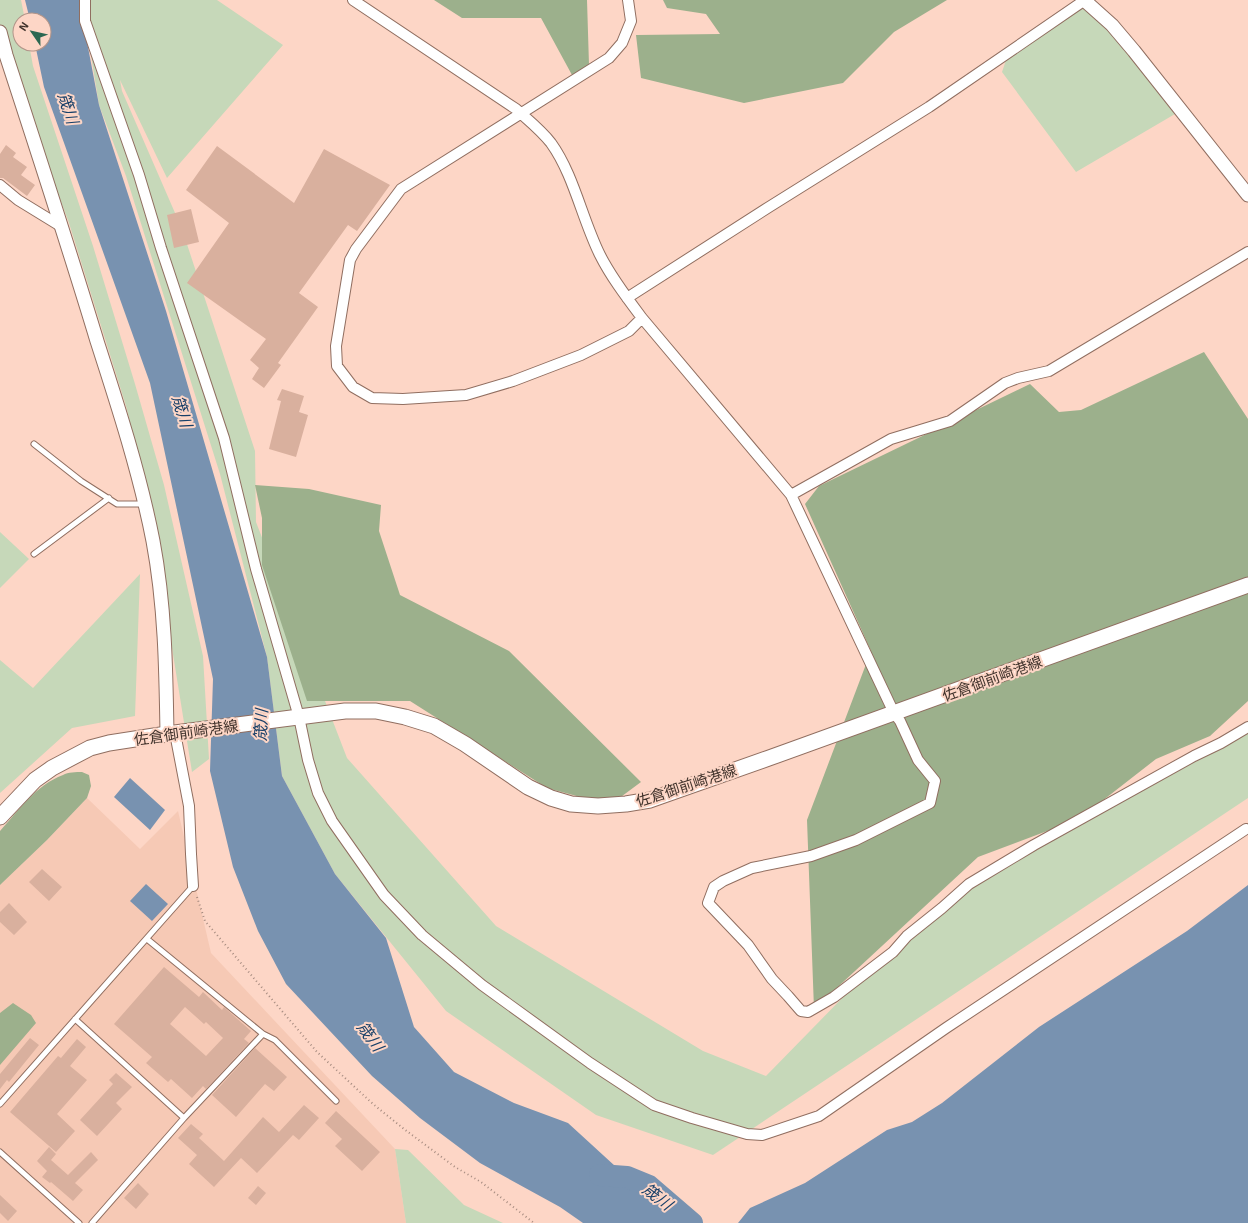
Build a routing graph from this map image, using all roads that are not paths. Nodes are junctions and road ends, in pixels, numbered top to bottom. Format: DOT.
graph roads {
  1 [pos="85,0"];
  2 [pos="352,0"];
  3 [pos="628,0"];
  4 [pos="1085,0"];
  5 [pos="0,32"];
  6 [pos="521,114"];
  7 [pos="0,185"];
  8 [pos="1248,195"];
  9 [pos="62,227"];
  10 [pos="1248,252"];
  11 [pos="627,298"];
  12 [pos="642,318"];
  13 [pos="34,444"];
  14 [pos="791,495"];
  15 [pos="109,498"];
  16 [pos="145,504"];
  17 [pos="34,554"];
  18 [pos="1248,585"];
  19 [pos="894,713"];
  20 [pos="297,717"];
  21 [pos="1248,727"];
  22 [pos="171,734"];
  23 [pos="0,817"];
  24 [pos="1246,829"];
  25 [pos="193,886"];
  26 [pos="146,938"];
  27 [pos="75,1019"];
  28 [pos="263,1034"];
  29 [pos="336,1102"];
  30 [pos="0,1104"];
  31 [pos="184,1118"];
  32 [pos="0,1152"];
  33 [pos="79,1223"];
  34 [pos="92,1223"];
  1 -- 20 [label="street"];
  2 -- 6 [label="street"];
  3 -- 6 [label="street"];
  4 -- 8 [label="street"];
  4 -- 11 [label="street"];
  5 -- 9 [label="street"];
  6 -- 11 [label="street"];
  6 -- 12 [label="street"];
  7 -- 9 [label="street"];
  9 -- 16 [label="street"];
  10 -- 14 [label="street"];
  11 -- 12 [label="street"];
  12 -- 14 [label="street"];
  13 -- 15 [label="lane"];
  14 -- 19 [label="street"];
  15 -- 16 [label="lane"];
  15 -- 17 [label="lane"];
  16 -- 22 [label="street"];
  18 -- 19 [label="main road, 佐倉御前崎港線"];
  19 -- 20 [label="main road, 佐倉御前崎港線"];
  19 -- 21 [label="street"];
  20 -- 22 [label="main road, 佐倉御前崎港線"];
  20 -- 24 [label="street"];
  22 -- 23 [label="main road, 佐倉御前崎港線"];
  22 -- 25 [label="street"];
  25 -- 26 [label="lane"];
  26 -- 27 [label="lane"];
  26 -- 28 [label="lane"];
  27 -- 30 [label="lane"];
  27 -- 31 [label="lane"];
  28 -- 29 [label="lane"];
  28 -- 31 [label="lane"];
  31 -- 34 [label="lane"];
  32 -- 33 [label="lane"];
}
